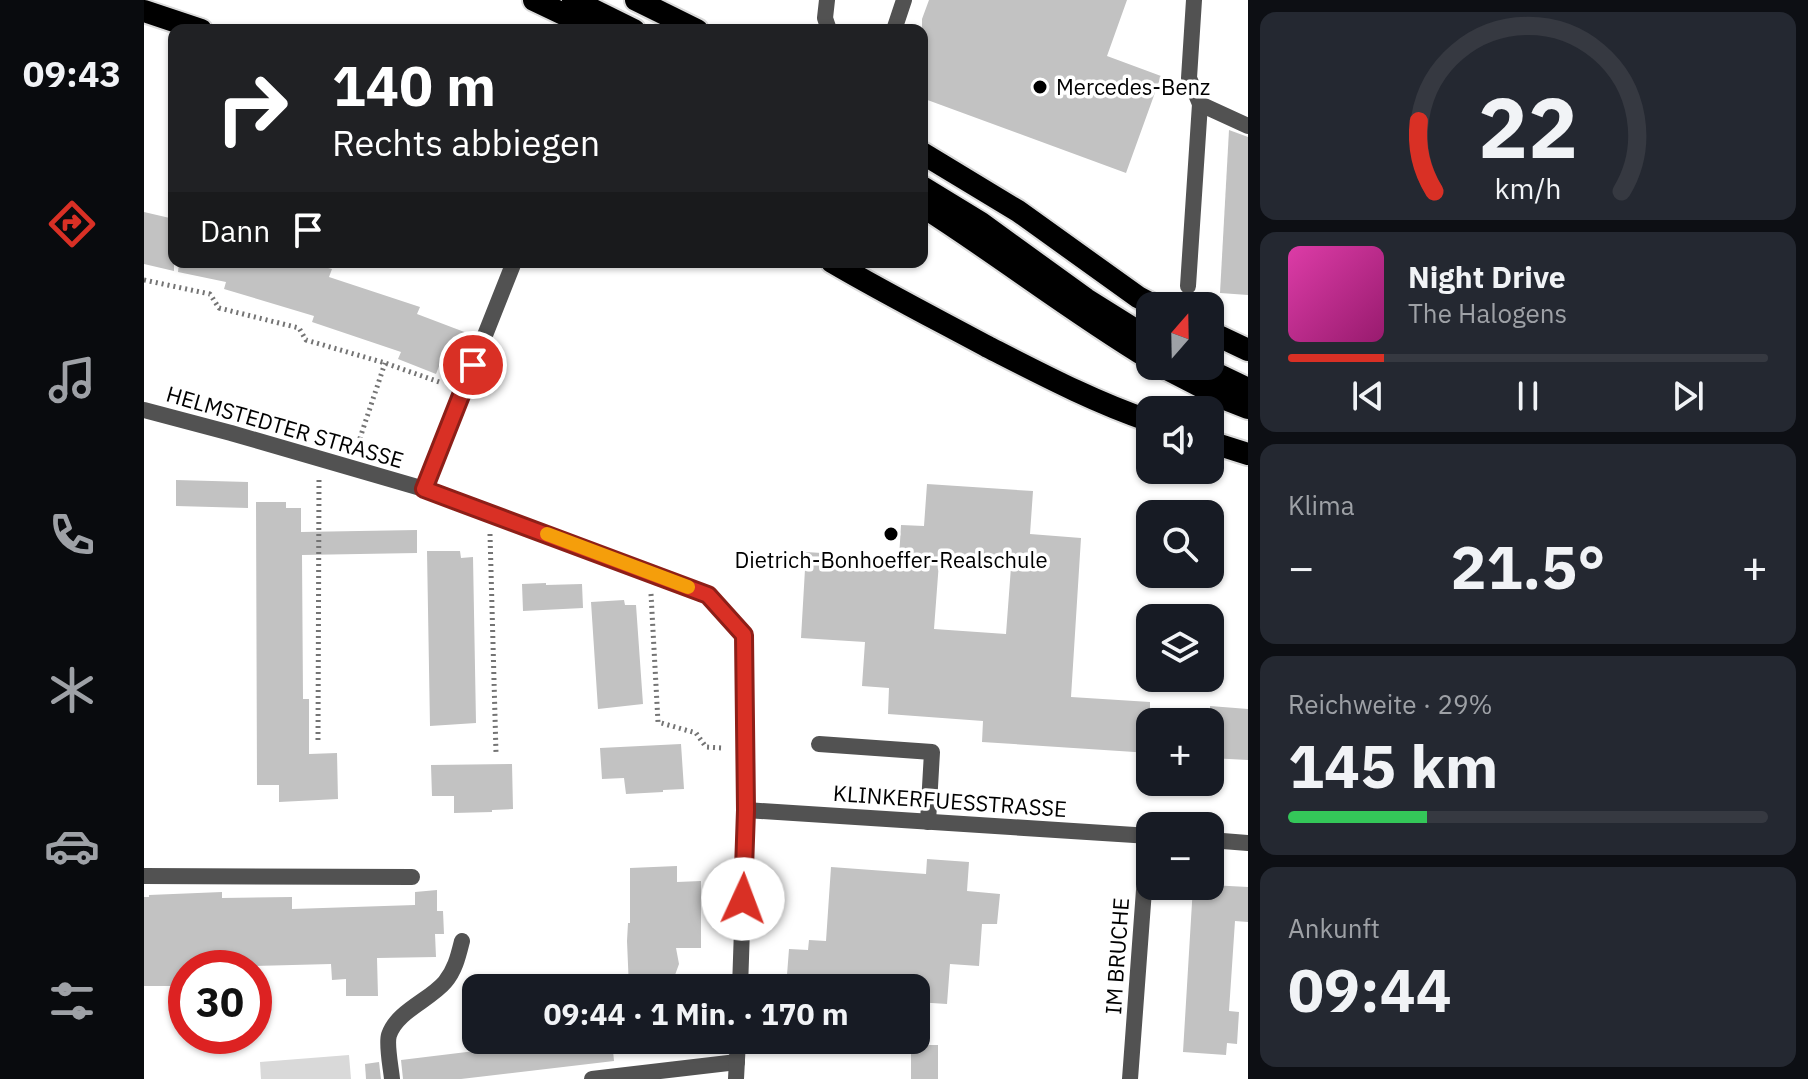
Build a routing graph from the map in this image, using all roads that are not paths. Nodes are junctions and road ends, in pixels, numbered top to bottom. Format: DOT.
graph roads {
  1 [pos="534,0"];
  2 [pos="573,0"];
  3 [pos="636,0"];
  4 [pos="827,0"];
  5 [pos="904,0"];
  6 [pos="1194,0"];
  7 [pos="144,11"];
  8 [pos="183,24"];
  9 [pos="603,24"];
  10 [pos="685,24"];
  11 [pos="827,24"];
  12 [pos="896,24"];
  13 [pos="1200,104"];
  14 [pos="1248,126"];
  15 [pos="928,157"];
  16 [pos="928,191"];
  17 [pos="928,210"];
  18 [pos="512,268"];
  19 [pos="843,268"];
  20 [pos="1188,286"];
  21 [pos="1136,296"];
  22 [pos="1122,332"];
  23 [pos="1136,336"];
  24 [pos="1224,339"];
  25 [pos="1136,346"];
  26 [pos="1248,350"];
  27 [pos="1224,378"];
  28 [pos="1188,380"];
  29 [pos="1248,389"];
  30 [pos="1248,408"];
  31 [pos="144,410"];
  32 [pos="1136,416"];
  33 [pos="1224,446"];
  34 [pos="1248,454"];
  35 [pos="424,489"];
  36 [pos="819,744"];
  37 [pos="746,810"];
  38 [pos="928,822"];
  39 [pos="1136,835"];
  40 [pos="1224,841"];
  41 [pos="1248,843"];
  42 [pos="144,876"];
  43 [pos="412,877"];
  44 [pos="1144,900"];
  45 [pos="462,941"];
  46 [pos="740,974"];
  47 [pos="736,1071"];
  48 [pos="392,1079"];
  49 [pos="592,1079"];
  50 [pos="1130,1079"];
  1 -- 9 [label="highway"];
  2 -- 9 [label="highway"];
  3 -- 10 [label="highway"];
  4 -- 11 [label="street"];
  5 -- 12 [label="street"];
  6 -- 13 [label="street"];
  7 -- 8 [label="highway"];
  13 -- 14 [label="street"];
  13 -- 20 [label="street"];
  15 -- 21 [label="highway"];
  16 -- 22 [label="highway"];
  17 -- 22 [label="highway"];
  18 -- 35 [label="street"];
  19 -- 32 [label="highway"];
  22 -- 23 [label="highway"];
  22 -- 25 [label="highway"];
  24 -- 26 [label="highway"];
  27 -- 29 [label="highway"];
  28 -- 30 [label="highway"];
  31 -- 35 [label="street, HELMSTEDTER STRASSE"];
  33 -- 34 [label="highway"];
  35 -- 37 [label="street, HELMSTEDTER STRASSE"];
  36 -- 38 [label="street"];
  37 -- 38 [label="street, KLINKERFUESSTRASSE"];
  37 -- 46 [label="street, HELMSTEDTER STRASSE"];
  38 -- 39 [label="street, KLINKERFUESSTRASSE"];
  40 -- 41 [label="street"];
  42 -- 43 [label="street"];
  44 -- 50 [label="street, IM BRUCHE"];
  45 -- 48 [label="street"];
  47 -- 49 [label="street"];
}
